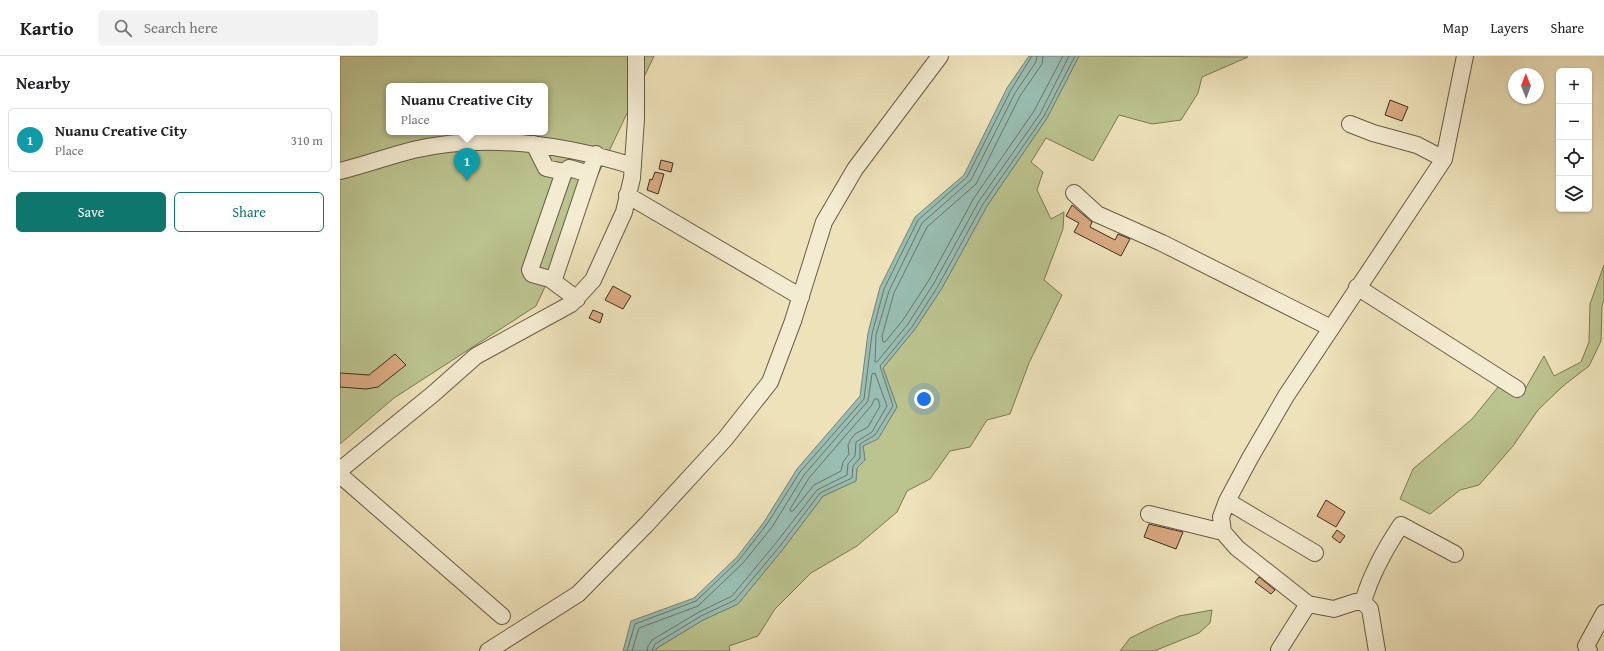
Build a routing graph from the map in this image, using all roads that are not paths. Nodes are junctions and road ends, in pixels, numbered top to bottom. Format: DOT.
graph roads {
  1 [pos="636,56"];
  2 [pos="940,56"];
  3 [pos="1465,56"];
  4 [pos="1350,124"];
  5 [pos="534,144"];
  6 [pos="596,154"];
  7 [pos="1444,159"];
  8 [pos="633,166"];
  9 [pos="340,171"];
  10 [pos="564,172"];
  11 [pos="589,174"];
  12 [pos="1074,193"];
  13 [pos="627,195"];
  14 [pos="550,279"];
  15 [pos="1358,288"];
  16 [pos="800,297"];
  17 [pos="577,300"];
  18 [pos="1331,328"];
  19 [pos="1518,389"];
  20 [pos="340,470"];
  21 [pos="340,475"];
  22 [pos="1227,501"];
  23 [pos="1149,514"];
  24 [pos="1223,532"];
  25 [pos="1314,553"];
  26 [pos="1455,554"];
  27 [pos="1363,602"];
  28 [pos="1308,604"];
  29 [pos="1604,613"];
  30 [pos="502,616"];
  31 [pos="1279,650"];
  32 [pos="488,651"];
  33 [pos="1377,651"];
  34 [pos="1589,651"];
  1 -- 8 [label="street"];
  2 -- 16 [label="street"];
  3 -- 7 [label="street"];
  4 -- 7 [label="street"];
  5 -- 6 [label="street"];
  5 -- 9 [label="street"];
  5 -- 10 [label="street"];
  6 -- 8 [label="street"];
  6 -- 11 [label="street"];
  7 -- 15 [label="street"];
  8 -- 13 [label="street"];
  10 -- 11 [label="street"];
  10 -- 14 [label="street"];
  11 -- 14 [label="street"];
  12 -- 18 [label="street"];
  13 -- 16 [label="street"];
  13 -- 17 [label="street"];
  14 -- 17 [label="street"];
  15 -- 18 [label="street"];
  15 -- 19 [label="street"];
  16 -- 32 [label="street"];
  17 -- 20 [label="street"];
  18 -- 22 [label="street"];
  21 -- 30 [label="street"];
  22 -- 24 [label="street"];
  22 -- 25 [label="street"];
  23 -- 24 [label="street"];
  24 -- 28 [label="street"];
  26 -- 27 [label="street"];
  27 -- 28 [label="street"];
  27 -- 33 [label="street"];
  28 -- 31 [label="street"];
  29 -- 34 [label="street"];
}
